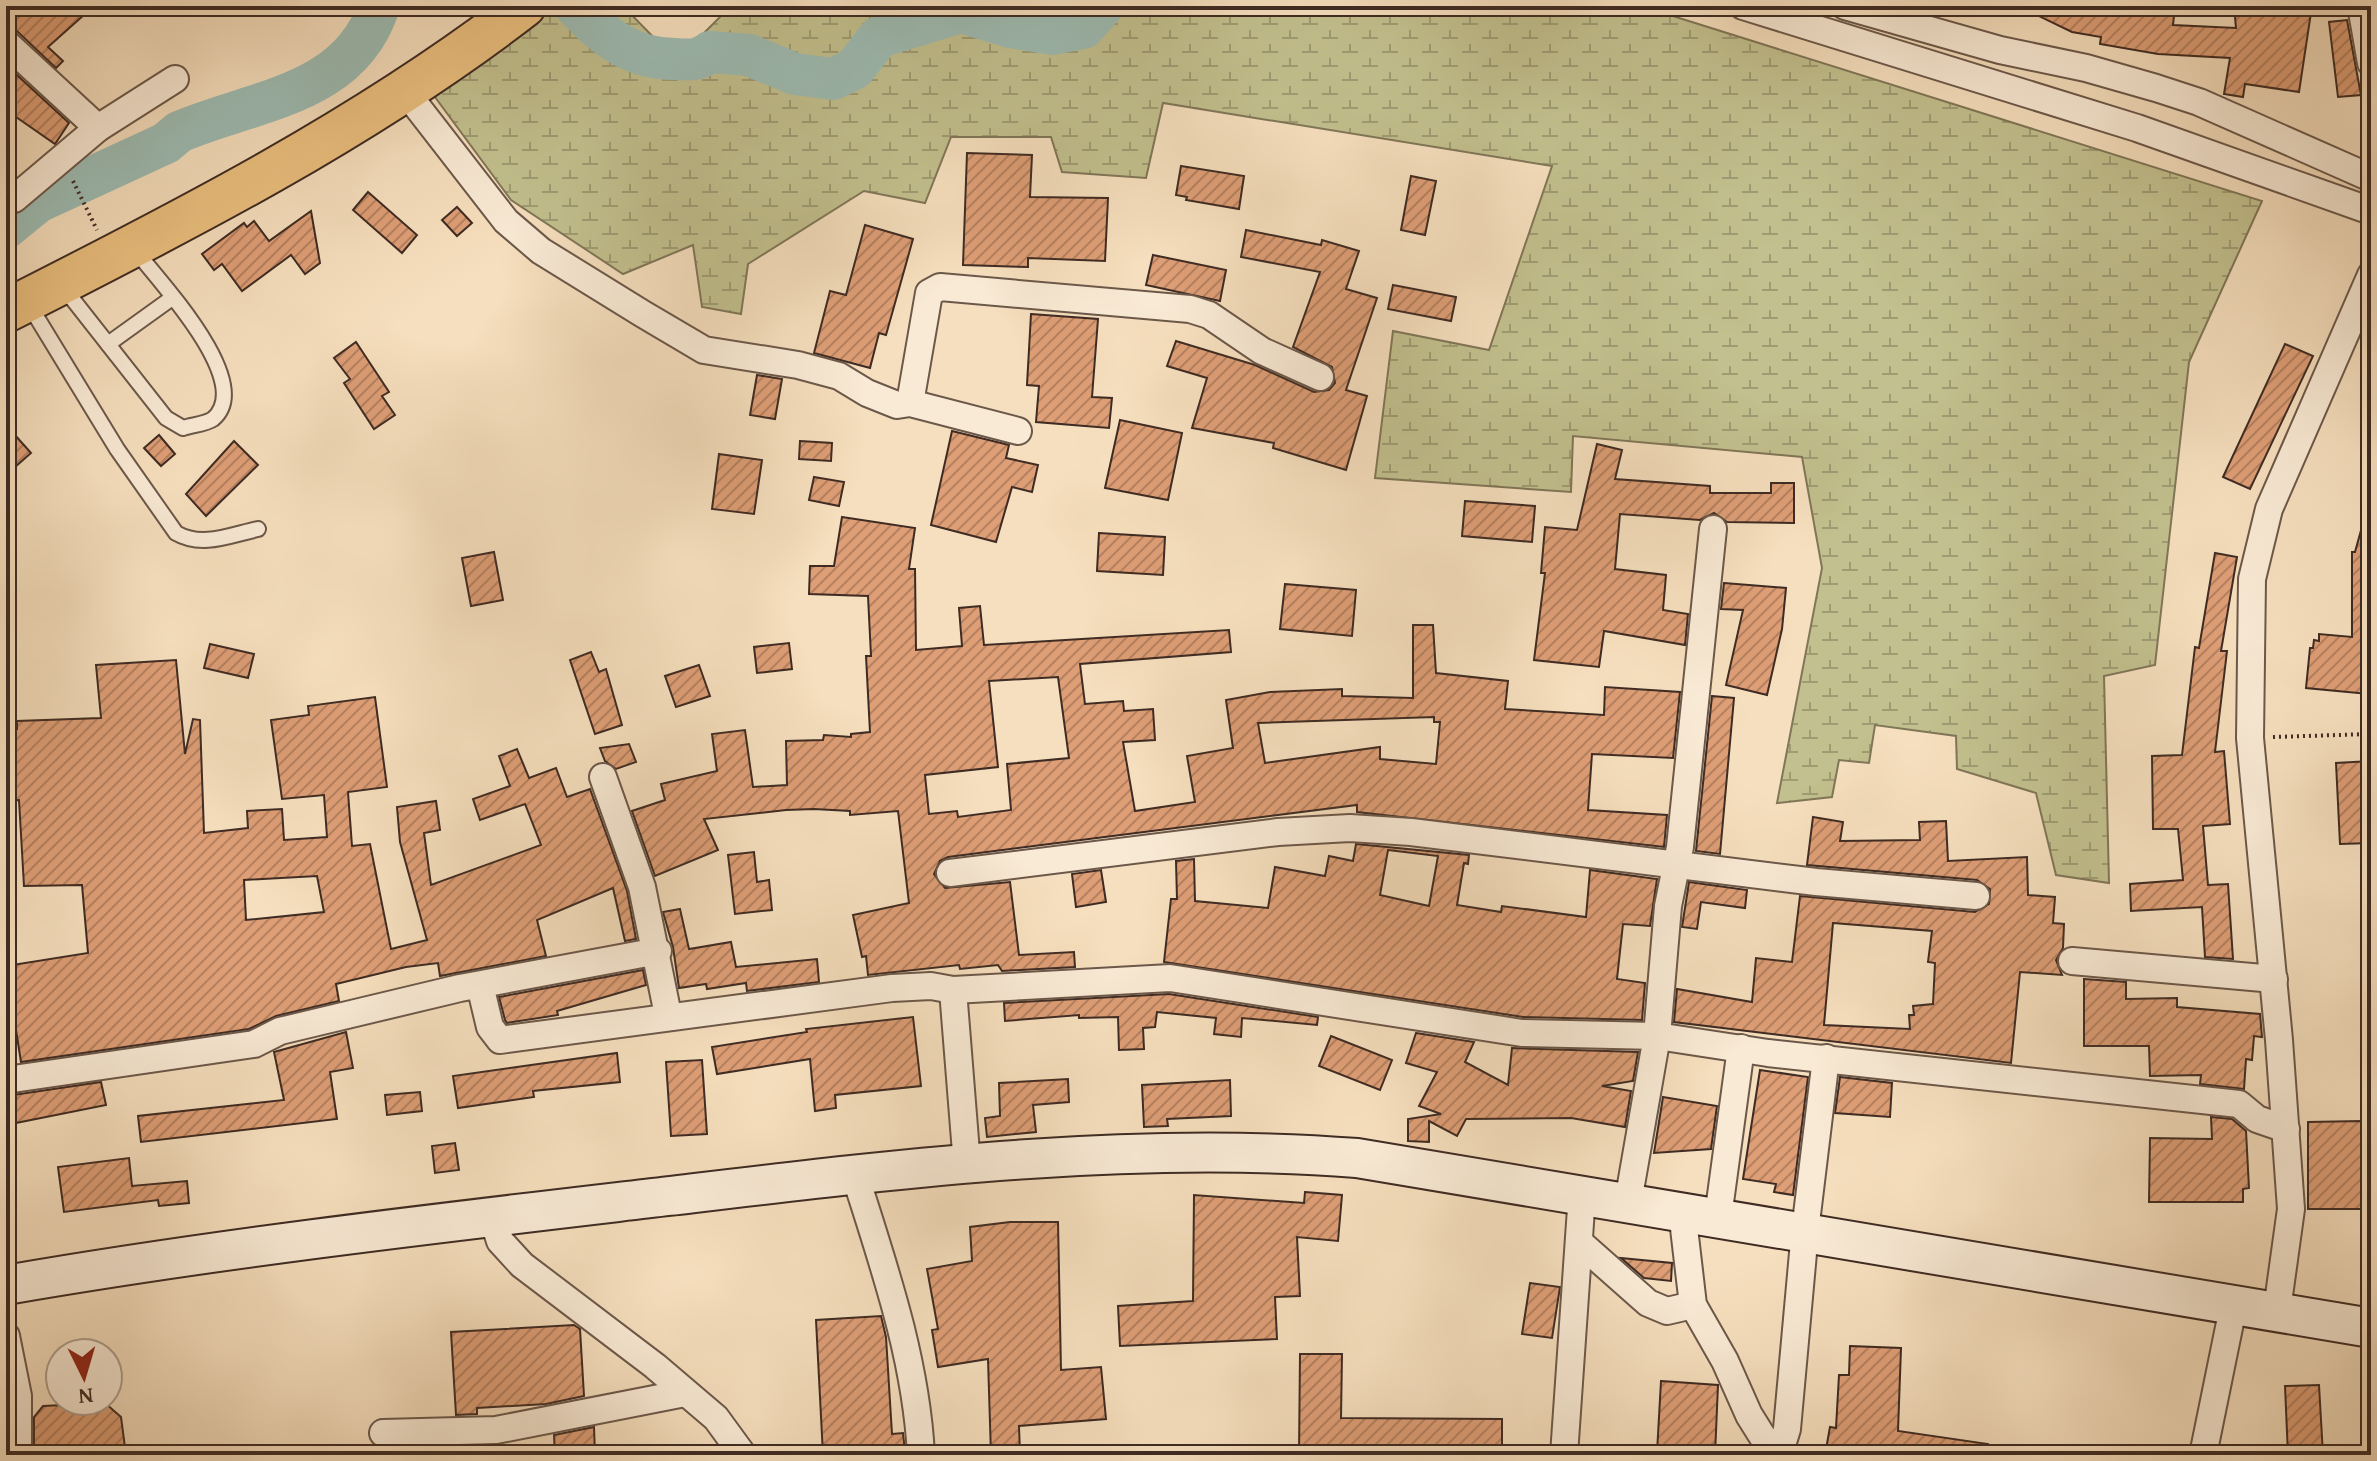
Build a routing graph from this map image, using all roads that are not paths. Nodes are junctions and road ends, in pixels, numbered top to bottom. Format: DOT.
graph roads {
  1 [pos="524,6"];
  2 [pos="1743,6"];
  3 [pos="1845,6"];
  4 [pos="2361,6"];
  5 [pos="6,43"];
  6 [pos="2371,63"];
  7 [pos="175,79"];
  8 [pos="405,91"];
  9 [pos="98,128"];
  10 [pos="2371,178"];
  11 [pos="14,199"];
  12 [pos="2371,211"];
  13 [pos="132,246"];
  14 [pos="2371,275"];
  15 [pos="172,298"];
  16 [pos="22,302"];
  17 [pos="108,344"];
  18 [pos="1320,377"];
  19 [pos="910,403"];
  20 [pos="1018,431"];
  21 [pos="258,529"];
  22 [pos="1713,529"];
  23 [pos="603,777"];
  24 [pos="1675,864"];
  25 [pos="950,873"];
  26 [pos="1976,896"];
  27 [pos="658,951"];
  28 [pos="2072,961"];
  29 [pos="2274,979"];
  30 [pos="480,985"];
  31 [pos="953,990"];
  32 [pos="668,1015"];
  33 [pos="1657,1036"];
  34 [pos="1741,1048"];
  35 [pos="1826,1058"];
  36 [pos="6,1080"];
  37 [pos="2286,1129"];
  38 [pos="967,1165"];
  39 [pos="855,1175"];
  40 [pos="1582,1194"];
  41 [pos="1628,1202"];
  42 [pos="1700,1214"];
  43 [pos="492,1216"];
  44 [pos="1805,1231"];
  45 [pos="1579,1242"];
  46 [pos="6,1285"];
  47 [pos="2234,1303"];
  48 [pos="1693,1305"];
  49 [pos="2277,1310"];
  50 [pos="2371,1328"];
  51 [pos="6,1336"];
  52 [pos="685,1393"];
  53 [pos="383,1433"];
  54 [pos="18,1455"];
  55 [pos="743,1455"];
  56 [pos="921,1455"];
  57 [pos="1564,1455"];
  58 [pos="1777,1455"];
  59 [pos="2203,1455"];
  1 -- 8 [label="main road"];
  2 -- 12 [label="street"];
  3 -- 10 [label="street"];
  4 -- 6 [label="street"];
  5 -- 9 [label="street"];
  7 -- 9 [label="street"];
  8 -- 13 [label="main road"];
  8 -- 19 [label="street"];
  9 -- 11 [label="street"];
  13 -- 15 [label="lane"];
  13 -- 16 [label="main road"];
  14 -- 29 [label="street"];
  15 -- 17 [label="lane"];
  15 -- 17 [label="lane"];
  16 -- 17 [label="lane"];
  16 -- 21 [label="lane"];
  18 -- 19 [label="street"];
  19 -- 20 [label="street"];
  22 -- 24 [label="street"];
  23 -- 27 [label="street"];
  24 -- 25 [label="street"];
  24 -- 26 [label="street"];
  24 -- 33 [label="street"];
  27 -- 30 [label="street"];
  27 -- 32 [label="street"];
  28 -- 29 [label="street"];
  29 -- 37 [label="street"];
  30 -- 32 [label="street"];
  30 -- 36 [label="street"];
  31 -- 32 [label="street"];
  31 -- 33 [label="street"];
  31 -- 38 [label="street"];
  33 -- 34 [label="street"];
  33 -- 41 [label="street"];
  34 -- 35 [label="street"];
  34 -- 42 [label="street"];
  35 -- 37 [label="street"];
  35 -- 44 [label="street"];
  37 -- 49 [label="street"];
  38 -- 39 [label="street"];
  38 -- 40 [label="street"];
  39 -- 43 [label="street"];
  39 -- 56 [label="street"];
  40 -- 41 [label="street"];
  40 -- 45 [label="street"];
  41 -- 42 [label="street"];
  42 -- 44 [label="street"];
  42 -- 48 [label="street"];
  43 -- 46 [label="street"];
  43 -- 52 [label="street"];
  44 -- 47 [label="street"];
  44 -- 58 [label="street"];
  45 -- 48 [label="street"];
  45 -- 57 [label="street"];
  47 -- 49 [label="street"];
  47 -- 59 [label="street"];
  48 -- 58 [label="street"];
  49 -- 50 [label="street"];
  51 -- 54 [label="street"];
  52 -- 53 [label="street"];
  52 -- 55 [label="street"];
}
